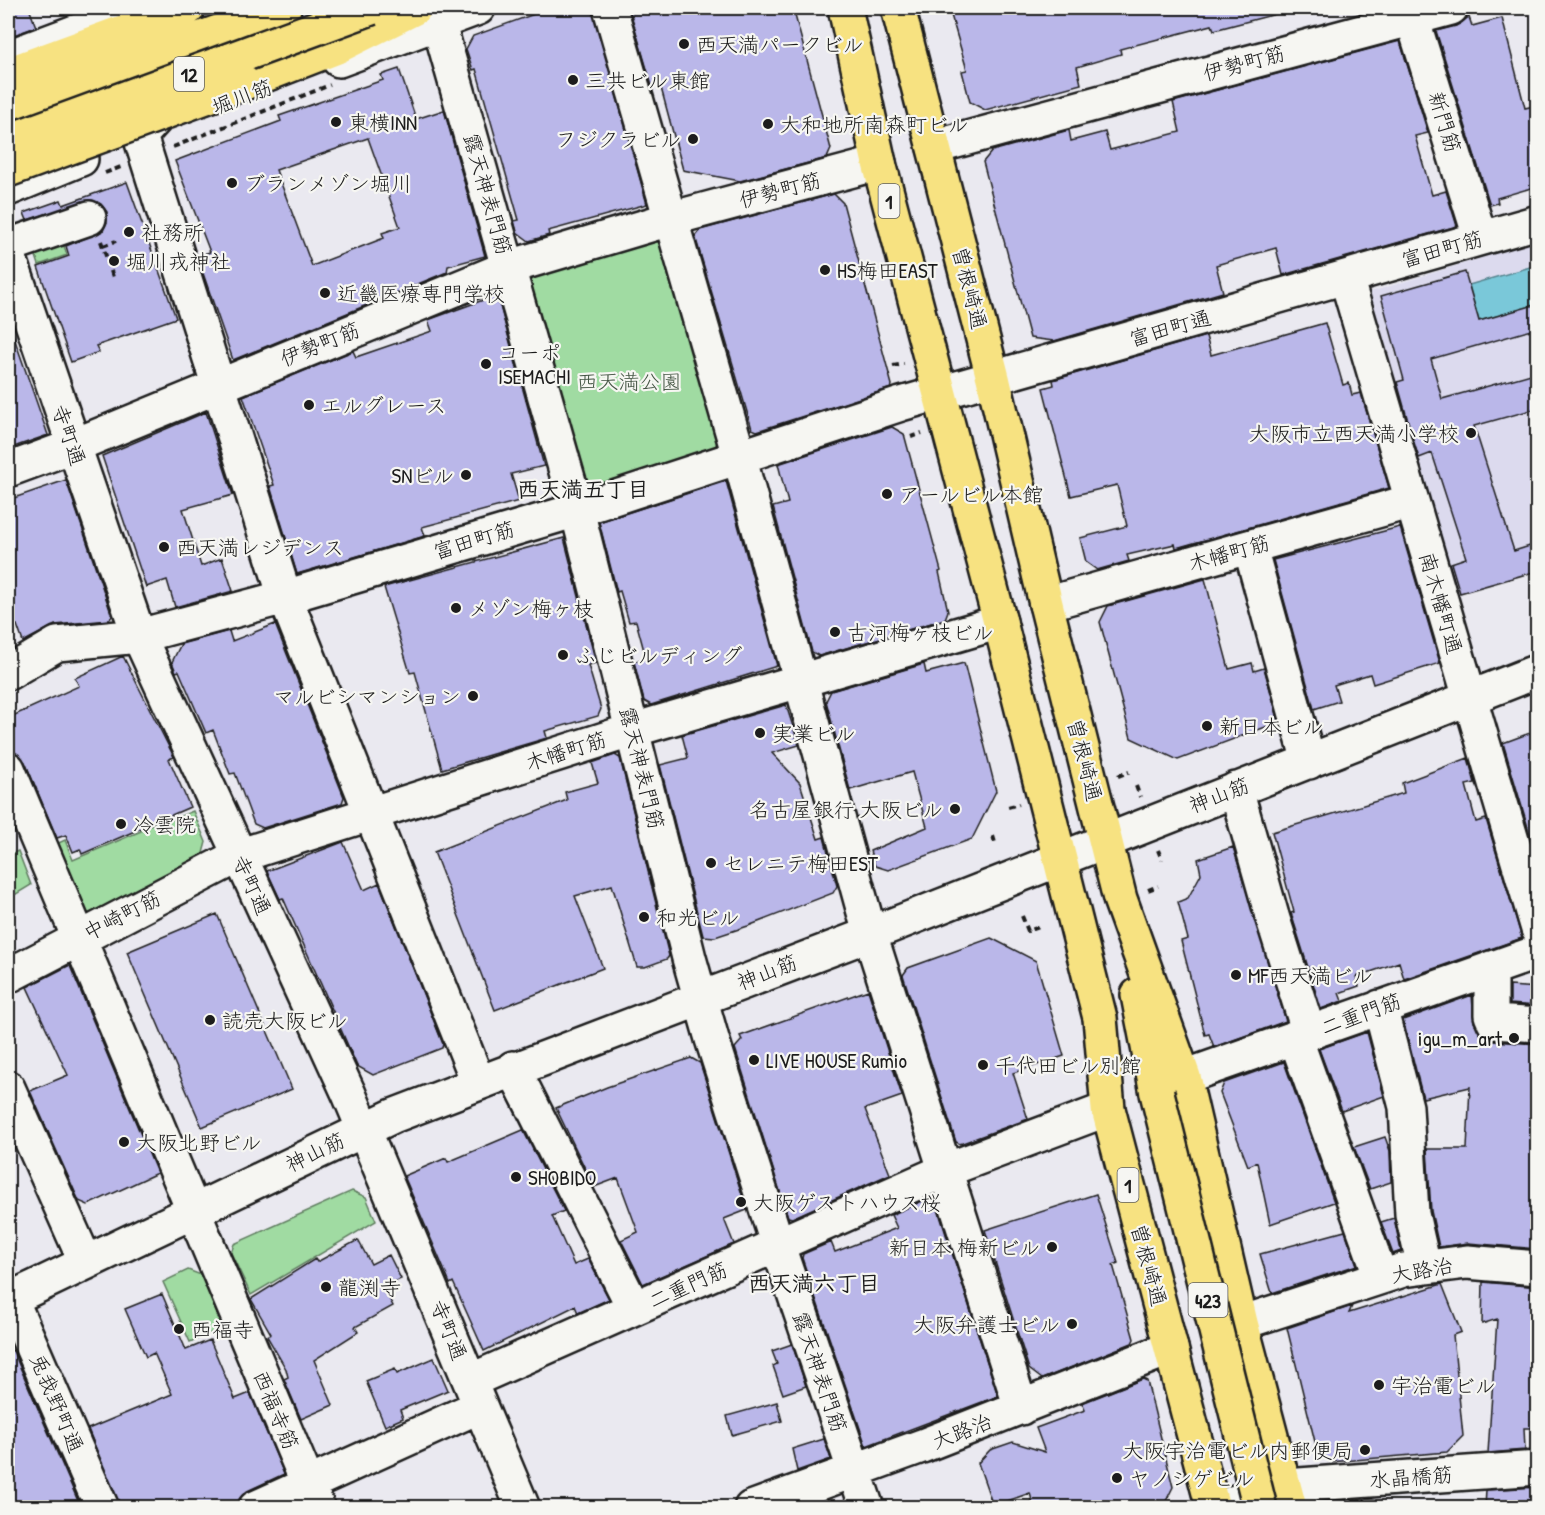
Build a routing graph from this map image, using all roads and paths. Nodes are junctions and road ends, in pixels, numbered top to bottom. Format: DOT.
graph roads {
  1 [pos="139,8"];
  2 [pos="188,8"];
  3 [pos="284,8"];
  4 [pos="339,8"];
  5 [pos="371,8"];
  6 [pos="478,8"];
  7 [pos="610,8"];
  8 [pos="845,8"];
  9 [pos="898,8"];
  10 [pos="1451,8"];
  11 [pos="1411,12"];
  12 [pos="427,14"];
  13 [pos="216,52"];
  14 [pos="8,57"];
  15 [pos="8,74"];
  16 [pos="337,83"];
  17 [pos="8,109"];
  18 [pos="8,129"];
  19 [pos="8,141"];
  20 [pos="144,146"];
  21 [pos="934,147"];
  22 [pos="879,163"];
  23 [pos="8,170"];
  24 [pos="96,177"];
  25 [pos="8,189"];
  26 [pos="670,219"];
  27 [pos="1538,222"];
  28 [pos="97,233"];
  29 [pos="1480,237"];
  30 [pos="116,242"];
  31 [pos="8,246"];
  32 [pos="8,253"];
  33 [pos="509,267"];
  34 [pos="1346,277"];
  35 [pos="114,280"];
  36 [pos="993,378"];
  37 [pos="219,385"];
  38 [pos="940,394"];
  39 [pos="923,433"];
  40 [pos="911,437"];
  41 [pos="72,446"];
  42 [pos="739,456"];
  43 [pos="8,470"];
  44 [pos="1412,501"];
  45 [pos="577,510"];
  46 [pos="1250,547"];
  47 [pos="285,597"];
  48 [pos="1046,604"];
  49 [pos="1000,622"];
  50 [pos="139,636"];
  51 [pos="1538,671"];
  52 [pos="8,673"];
  53 [pos="798,680"];
  54 [pos="1467,698"];
  55 [pos="633,730"];
  56 [pos="1309,762"];
  57 [pos="8,769"];
  58 [pos="1129,772"];
  59 [pos="1118,776"];
  60 [pos="1136,786"];
  61 [pos="1236,789"];
  62 [pos="1140,797"];
  63 [pos="1019,804"];
  64 [pos="1008,807"];
  65 [pos="370,813"];
  66 [pos="993,836"];
  67 [pos="1105,840"];
  68 [pos="996,846"];
  69 [pos="1158,850"];
  70 [pos="238,856"];
  71 [pos="1059,859"];
  72 [pos="1162,860"];
  73 [pos="1158,886"];
  74 [pos="1134,894"];
  75 [pos="1022,916"];
  76 [pos="1039,927"];
  77 [pos="1538,929"];
  78 [pos="870,934"];
  79 [pos="80,936"];
  80 [pos="1538,952"];
  81 [pos="1491,968"];
  82 [pos="8,976"];
  83 [pos="700,998"];
  84 [pos="1380,1006"];
  85 [pos="1100,1018"];
  86 [pos="1538,1024"];
  87 [pos="1302,1035"];
  88 [pos="513,1068"];
  89 [pos="1184,1077"];
  90 [pos="478,1082"];
  91 [pos="8,1088"];
  92 [pos="1149,1096"];
  93 [pos="1108,1109"];
  94 [pos="364,1128"];
  95 [pos="946,1170"];
  96 [pos="195,1212"];
  97 [pos="778,1246"];
  98 [pos="86,1263"];
  99 [pos="1424,1268"];
  100 [pos="1538,1268"];
  101 [pos="1381,1277"];
  102 [pos="9,1300"];
  103 [pos="634,1308"];
  104 [pos="1241,1323"];
  105 [pos="1171,1348"];
  106 [pos="475,1393"];
  107 [pos="1021,1408"];
  108 [pos="1538,1468"];
  109 [pos="854,1470"];
  110 [pos="313,1496"];
  111 [pos="1287,1497"];
  112 [pos="102,1508"];
  113 [pos="255,1508"];
  114 [pos="523,1508"];
  115 [pos="751,1508"];
  116 [pos="867,1508"];
  117 [pos="1215,1508"];
  118 [pos="1240,1508"];
  119 [pos="1260,1508"];
  1 -- 14 [label="street"];
  2 -- 15 [label="highway"];
  3 -- 17 [label="highway, 12"];
  4 -- 13 [label="street"];
  5 -- 19 [label="highway, 12, bridge"];
  6 -- 12 [label="street, 堀川筋"];
  7 -- 26 [label="street"];
  8 -- 22 [label="highway, 曽根崎通 / 1"];
  9 -- 21 [label="highway, 曽根崎通"];
  10 -- 11 [label="street, 伊勢町筋"];
  11 -- 21 [label="street, 伊勢町筋"];
  11 -- 29 [label="street, 新門筋"];
  12 -- 20 [label="street, 堀川筋"];
  12 -- 23 [label="highway, bridge"];
  12 -- 33 [label="street, 露天神表門筋"];
  13 -- 18 [label="street"];
  13 -- 20 [label="street"];
  16 -- 20 [label="path"];
  20 -- 24 [label="path"];
  20 -- 25 [label="street, 堀川筋"];
  20 -- 37 [label="street"];
  21 -- 36 [label="highway, 曽根崎通"];
  22 -- 26 [label="street, 伊勢町筋"];
  22 -- 38 [label="highway, 曽根崎通 / 1"];
  26 -- 33 [label="street, 伊勢町筋"];
  26 -- 42 [label="street"];
  27 -- 29 [label="street, 富田町筋"];
  28 -- 30 [label="path"];
  28 -- 31 [label="street"];
  28 -- 35 [label="path"];
  29 -- 34 [label="street, 富田町筋"];
  32 -- 41 [label="street, 寺町通"];
  33 -- 37 [label="street, 伊勢町筋"];
  33 -- 45 [label="street, 露天神表門筋"];
  34 -- 36 [label="street, 富田町通"];
  34 -- 44 [label="street, 南木幡町通"];
  36 -- 38 [label="street, 富田町通"];
  36 -- 48 [label="highway, 曽根崎通"];
  37 -- 41 [label="street, 伊勢町筋"];
  37 -- 47 [label="street"];
  38 -- 42 [label="street, 富田町筋"];
  38 -- 49 [label="highway, 曽根崎通 / 1"];
  39 -- 40 [label="path"];
  41 -- 43 [label="street, 伊勢町筋"];
  41 -- 50 [label="street, 寺町通"];
  42 -- 45 [label="street, 富田町筋"];
  42 -- 53 [label="street"];
  44 -- 46 [label="street, 木幡町筋"];
  44 -- 54 [label="street, 南木幡町通"];
  45 -- 47 [label="street, 富田町筋"];
  45 -- 55 [label="street, 露天神表門筋"];
  46 -- 48 [label="street, 木幡町筋"];
  46 -- 56 [label="street"];
  47 -- 50 [label="street, 富田町筋"];
  47 -- 65 [label="street"];
  48 -- 67 [label="highway, 曽根崎通"];
  49 -- 53 [label="street, 木幡町筋"];
  49 -- 71 [label="highway, 曽根崎通 / 1"];
  50 -- 52 [label="street, 富田町筋"];
  50 -- 70 [label="street, 寺町通"];
  51 -- 54 [label="street, 神山筋"];
  53 -- 55 [label="street, 木幡町筋"];
  53 -- 78 [label="street"];
  54 -- 56 [label="street, 神山筋"];
  54 -- 77 [label="street, 南木幡町通"];
  55 -- 65 [label="street, 木幡町筋"];
  55 -- 83 [label="street, 露天神表門筋"];
  56 -- 61 [label="street, 神山筋"];
  57 -- 79 [label="street, 西福寺筋"];
  58 -- 59 [label="path"];
  60 -- 62 [label="path"];
  61 -- 67 [label="street, 神山筋"];
  61 -- 87 [label="street"];
  63 -- 64 [label="path"];
  65 -- 70 [label="street, 木幡町筋"];
  65 -- 90 [label="street"];
  66 -- 68 [label="path"];
  67 -- 71 [label="street, 神山筋"];
  67 -- 74 [label="highway, 曽根崎通"];
  69 -- 72 [label="path"];
  70 -- 79 [label="street, 中崎町筋"];
  70 -- 94 [label="street, 寺町通"];
  71 -- 78 [label="street, 神山筋"];
  71 -- 85 [label="highway, 曽根崎通 / 1"];
  73 -- 74 [label="path"];
  74 -- 89 [label="highway, 曽根崎通"];
  74 -- 92 [label="highway, 423"];
  75 -- 76 [label="path"];
  78 -- 83 [label="street, 神山筋"];
  78 -- 95 [label="street"];
  79 -- 82 [label="street, 中崎町筋"];
  79 -- 96 [label="street, 西福寺筋"];
  80 -- 81 [label="street, 二重門筋"];
  81 -- 84 [label="street, 二重門筋"];
  81 -- 86 [label="street"];
  83 -- 88 [label="street, 神山筋"];
  83 -- 97 [label="street, 露天神表門筋"];
  84 -- 87 [label="street, 二重門筋"];
  84 -- 99 [label="street"];
  85 -- 92 [label="highway, 423"];
  85 -- 93 [label="highway, 曽根崎通 / 1"];
  87 -- 89 [label="street, 二重門筋"];
  87 -- 101 [label="street"];
  88 -- 90 [label="street, 神山筋"];
  88 -- 103 [label="street"];
  89 -- 104 [label="highway, 曽根崎通"];
  90 -- 94 [label="street, 神山筋"];
  91 -- 98 [label="street"];
  92 -- 118 [label="highway, 423"];
  92 -- 119 [label="highway, 423, bridge"];
  93 -- 95 [label="street, 二重門筋"];
  93 -- 105 [label="highway, 曽根崎通 / 1"];
  94 -- 96 [label="street, 神山筋"];
  94 -- 106 [label="street, 寺町通"];
  95 -- 97 [label="street, 二重門筋"];
  95 -- 107 [label="street"];
  96 -- 98 [label="street, 神山筋"];
  96 -- 110 [label="street, 西福寺筋"];
  97 -- 103 [label="street, 二重門筋"];
  97 -- 109 [label="street, 露天神表門筋"];
  98 -- 102 [label="street, 神山筋"];
  99 -- 100 [label="street, 大路治"];
  99 -- 101 [label="street, 大路治"];
  101 -- 104 [label="street, 大路治"];
  102 -- 112 [label="street, 兎我野町通"];
  103 -- 106 [label="street, 二重門筋"];
  104 -- 111 [label="highway, 曽根崎通"];
  105 -- 107 [label="street, 大路治"];
  105 -- 117 [label="highway, 曽根崎通 / 1"];
  106 -- 110 [label="street, 二重門筋"];
  106 -- 114 [label="street, 寺町通"];
  107 -- 109 [label="street, 大路治"];
  108 -- 111 [label="street, 水晶橋筋"];
  109 -- 115 [label="street, 大路治"];
  109 -- 116 [label="street, 露天神表門筋"];
  110 -- 113 [label="street, 二重門筋"];
  111 -- 117 [label="street, 水晶橋筋"];
}
